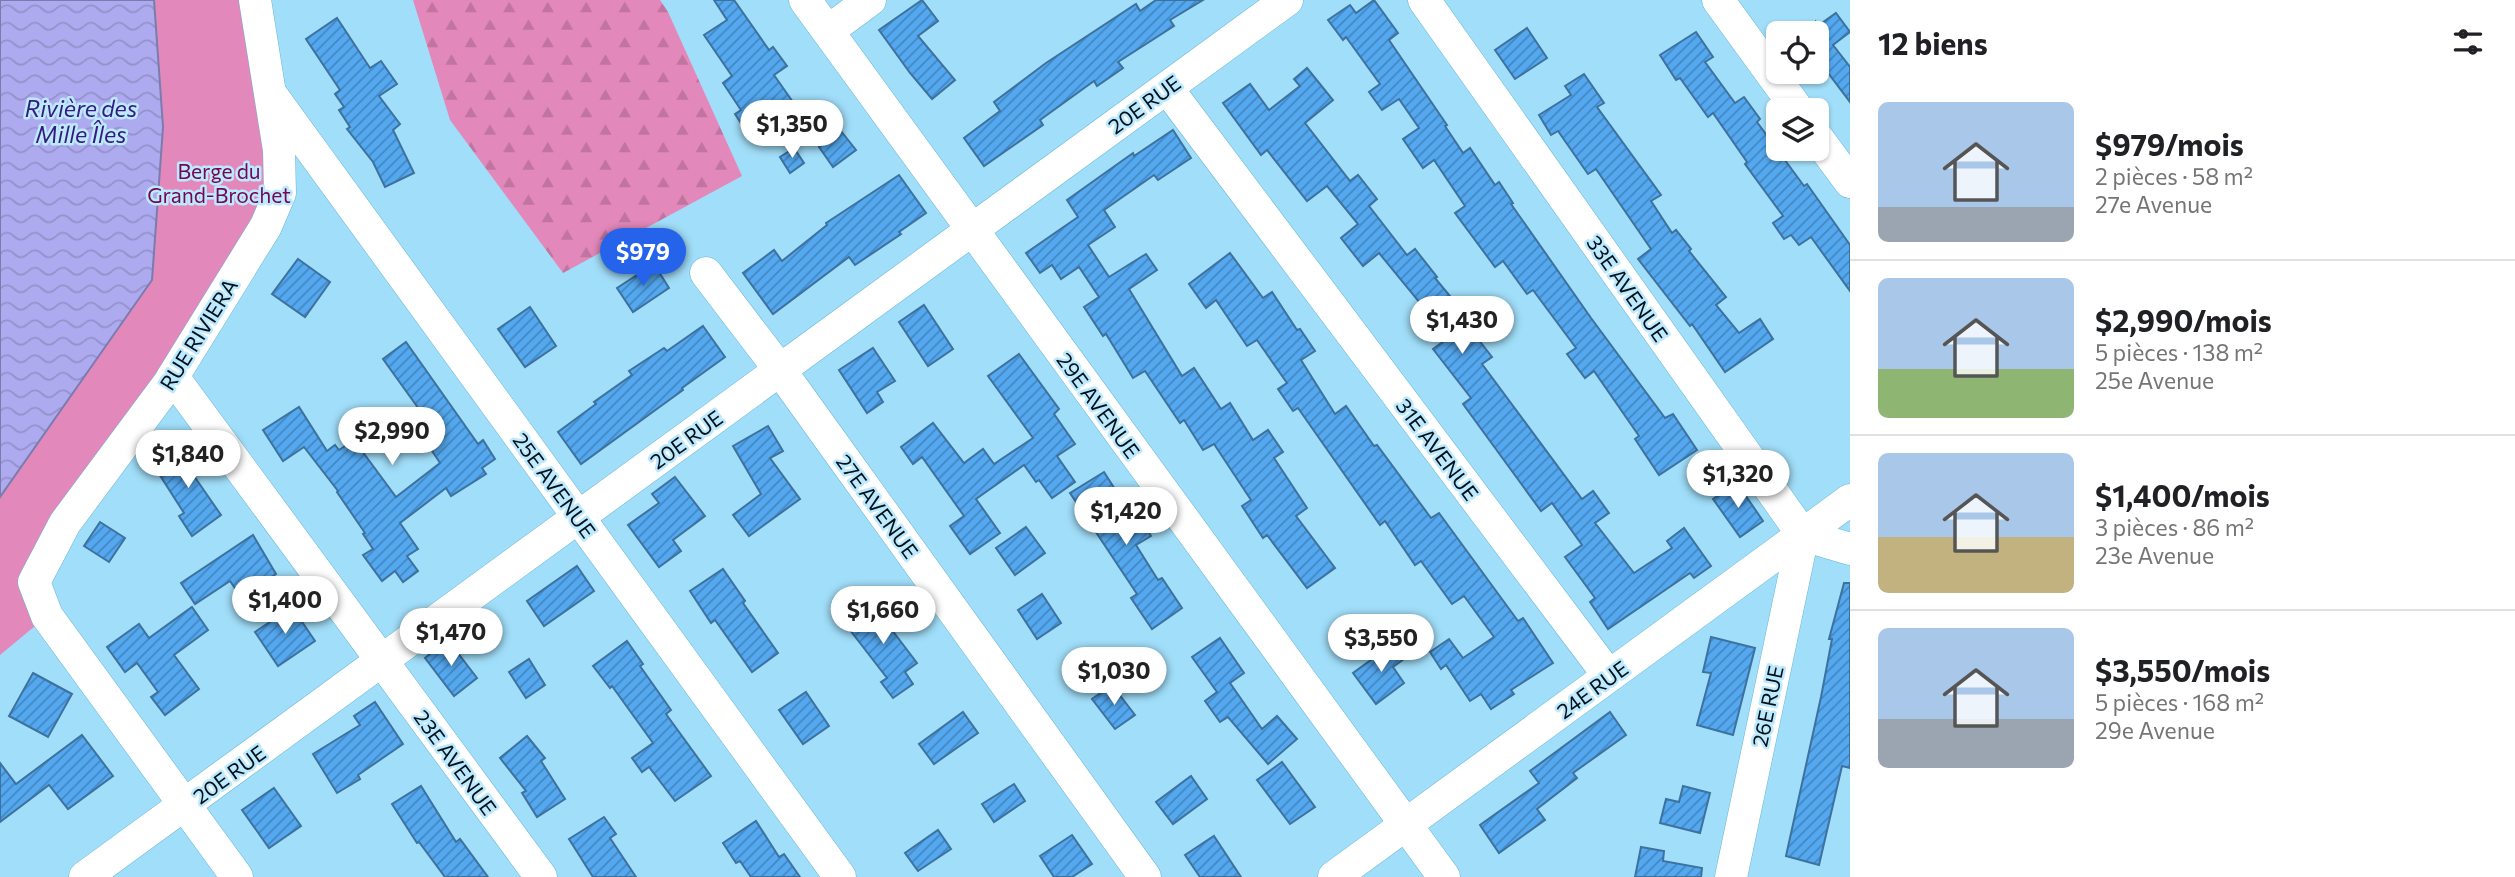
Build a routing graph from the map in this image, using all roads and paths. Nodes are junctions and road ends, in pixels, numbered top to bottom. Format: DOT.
graph roads {
  1 [pos="255,0"];
  2 [pos="805,0"];
  3 [pos="870,0"];
  4 [pos="1287,0"];
  5 [pos="1424,0"];
  6 [pos="1718,0"];
  7 [pos="828,31"];
  8 [pos="1167,88"];
  9 [pos="269,92"];
  10 [pos="1789,98"];
  11 [pos="1829,154"];
  12 [pos="1850,182"];
  13 [pos="972,230"];
  14 [pos="706,273"];
  15 [pos="780,370"];
  16 [pos="173,377"];
  17 [pos="1850,500"];
  18 [pos="579,518"];
  19 [pos="1803,535"];
  20 [pos="1850,549"];
  21 [pos="382,662"];
  22 [pos="1609,676"];
  23 [pos="185,806"];
  24 [pos="1405,825"];
  25 [pos="85,877"];
  26 [pos="237,877"];
  27 [pos="541,877"];
  28 [pos="840,877"];
  29 [pos="1145,877"];
  30 [pos="1334,877"];
  31 [pos="1444,877"];
  32 [pos="1731,877"];
  1 -- 9 [label="street, RUE RIVIERA"];
  2 -- 7 [label="street, 29E AVENUE"];
  3 -- 7 [label="street"];
  4 -- 8 [label="street, 20E RUE"];
  5 -- 19 [label="street, 33E AVENUE"];
  6 -- 10 [label="street"];
  7 -- 13 [label="street, 29E AVENUE"];
  8 -- 13 [label="street, 20E RUE"];
  8 -- 22 [label="street, 31E AVENUE"];
  9 -- 16 [label="street, RUE RIVIERA"];
  9 -- 18 [label="street, 25E AVENUE"];
  11 -- 12 [label="street"];
  13 -- 15 [label="street, 20E RUE"];
  13 -- 24 [label="street, 29E AVENUE"];
  14 -- 15 [label="street, 27E AVENUE"];
  15 -- 18 [label="street, 20E RUE"];
  15 -- 29 [label="street, 27E AVENUE"];
  16 -- 21 [label="street, 23E AVENUE"];
  16 -- 23 [label="street, RUE RIVIERA"];
  17 -- 19 [label="street, 24E RUE"];
  18 -- 21 [label="street, 20E RUE"];
  18 -- 28 [label="street, 25E AVENUE"];
  19 -- 20 [label="street"];
  19 -- 22 [label="street, 24E RUE"];
  19 -- 32 [label="street, 26E RUE"];
  21 -- 23 [label="street, 20E RUE"];
  21 -- 27 [label="street, 23E AVENUE"];
  22 -- 24 [label="street, 24E RUE"];
  23 -- 25 [label="street, 20E RUE"];
  23 -- 26 [label="street, RUE RIVIERA"];
  24 -- 30 [label="street, 24E RUE"];
  24 -- 31 [label="street, 29E AVENUE"];
}
